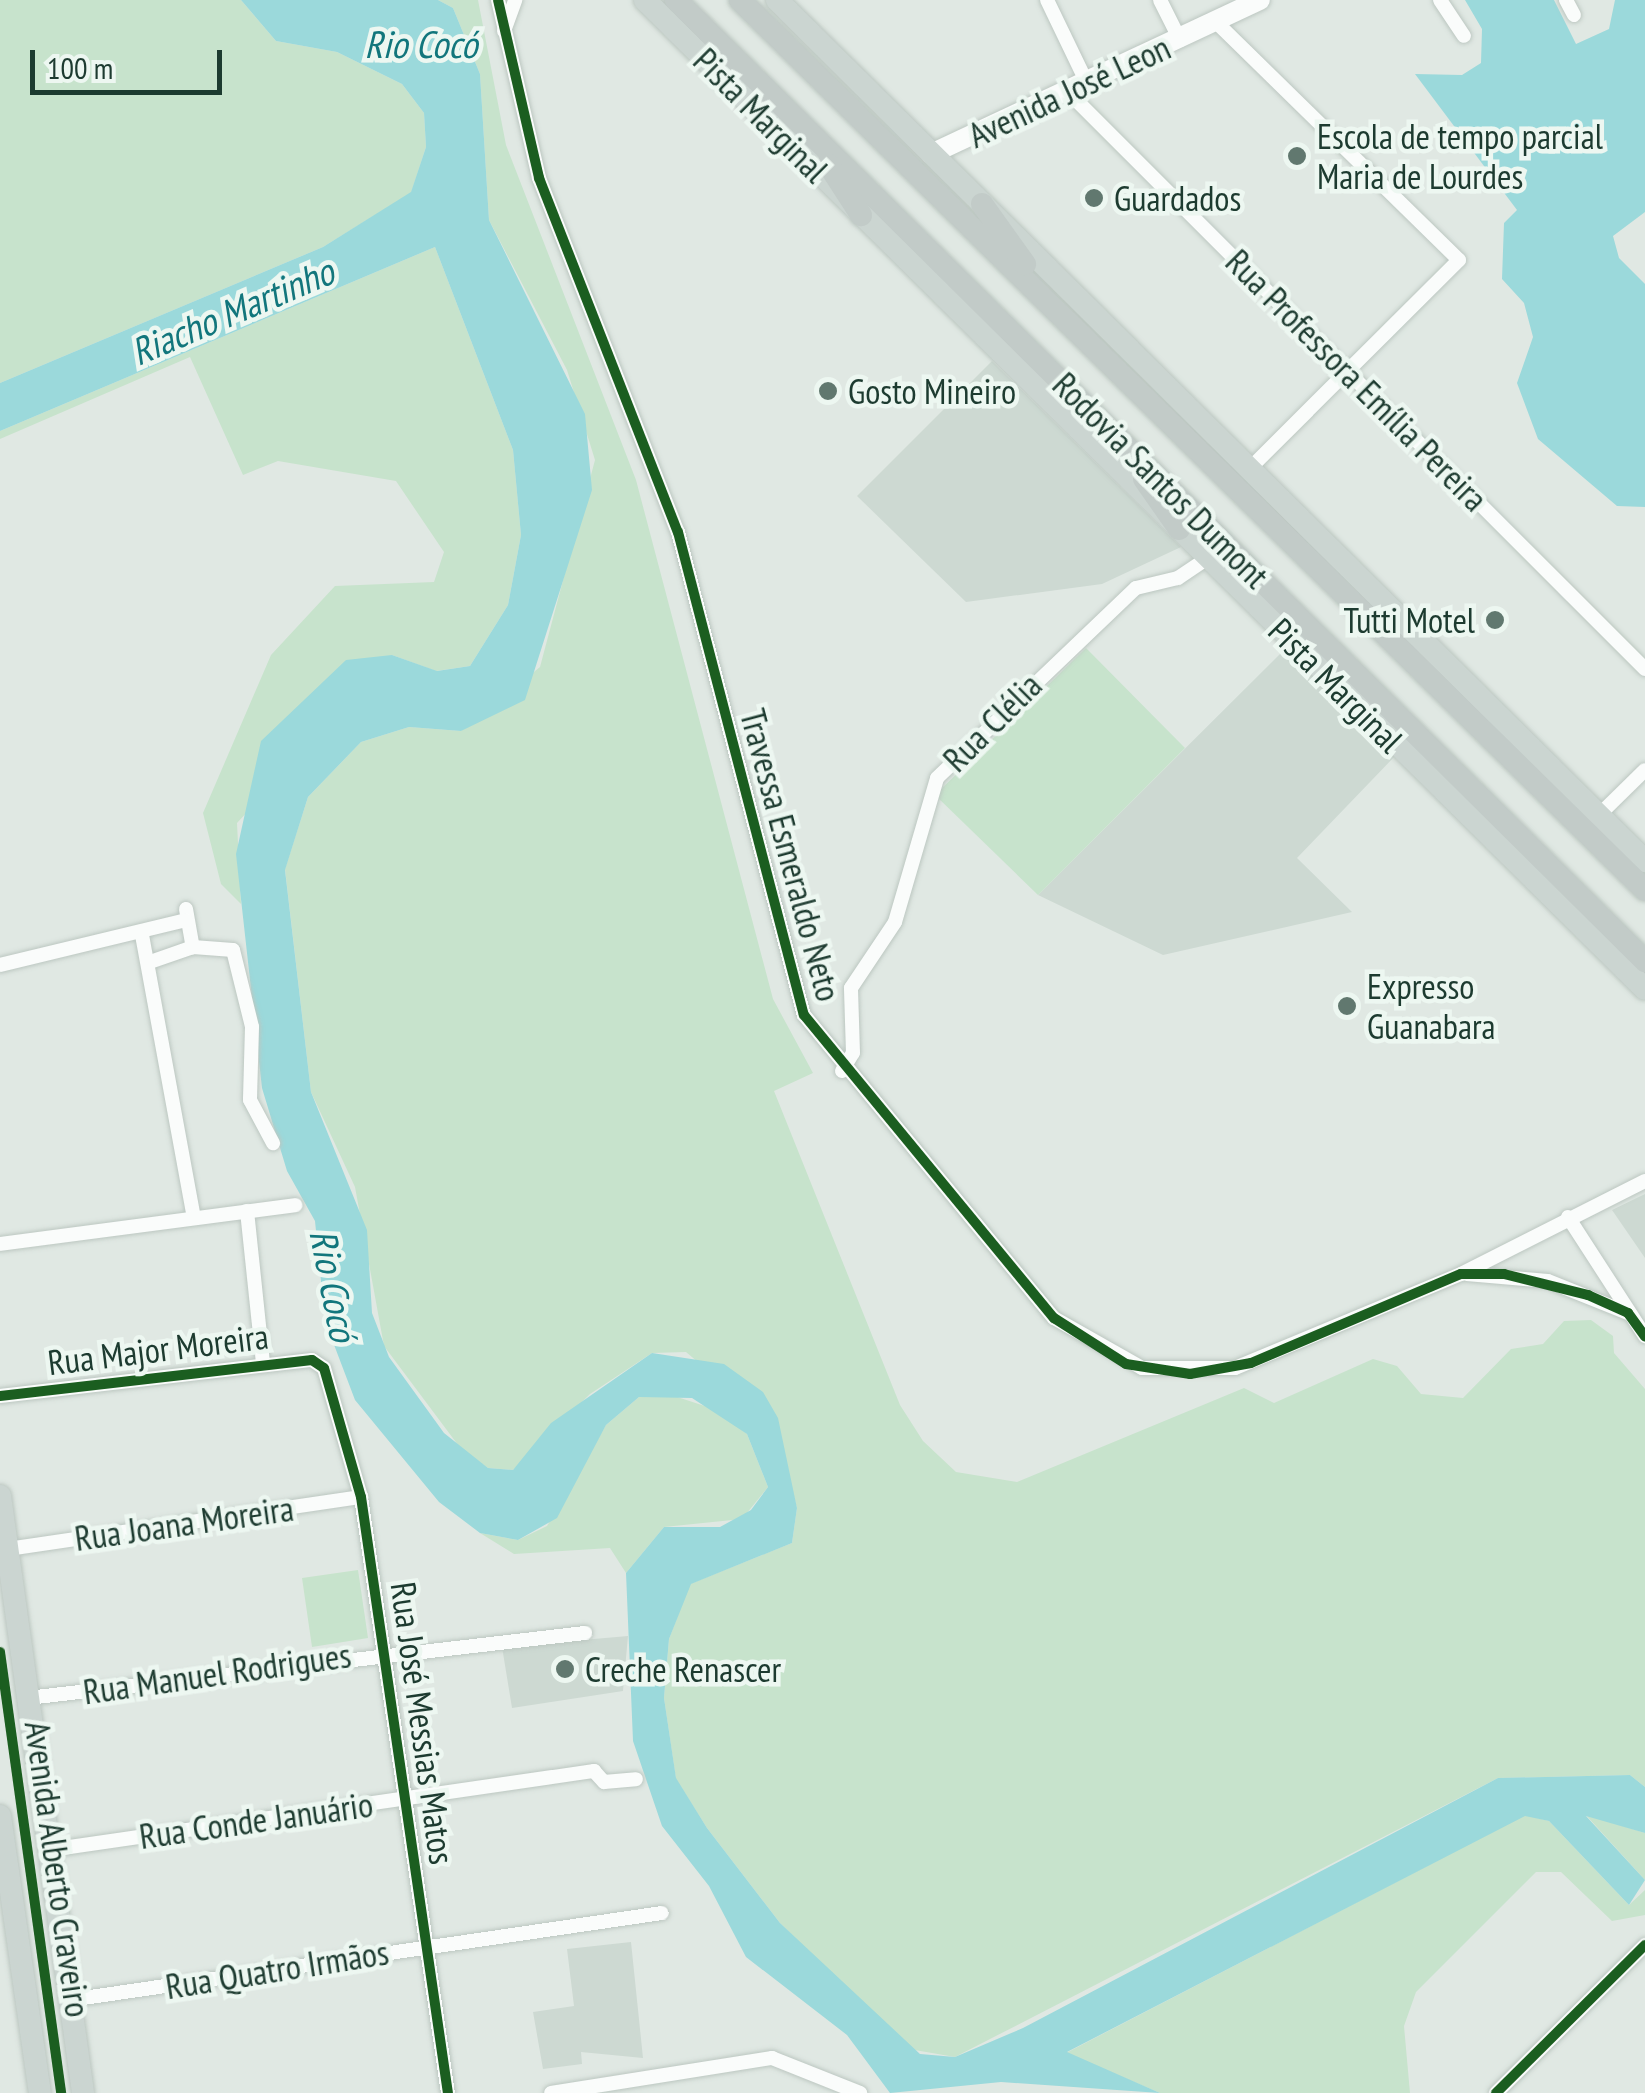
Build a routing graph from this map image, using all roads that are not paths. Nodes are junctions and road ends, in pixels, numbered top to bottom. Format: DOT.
graph roads {
  1 [pos="498,0"];
  2 [pos="515,0"];
  3 [pos="645,0"];
  4 [pos="676,0"];
  5 [pos="740,0"];
  6 [pos="777,0"];
  7 [pos="1048,0"];
  8 [pos="1160,0"];
  9 [pos="1260,0"];
  10 [pos="1440,0"];
  11 [pos="1566,0"];
  12 [pos="1574,14"];
  13 [pos="1216,22"];
  14 [pos="504,32"];
  15 [pos="1464,36"];
  16 [pos="1180,40"];
  17 [pos="1077,88"];
  18 [pos="805,128"];
  19 [pos="931,154"];
  20 [pos="982,204"];
  21 [pos="860,214"];
  22 [pos="1047,296"];
  23 [pos="1346,370"];
  24 [pos="1093,412"];
  25 [pos="1248,470"];
  26 [pos="1179,529"];
  27 [pos="1208,558"];
  28 [pos="1645,669"];
  29 [pos="1645,770"];
  30 [pos="1600,815"];
  31 [pos="1645,860"];
  32 [pos="1645,890"];
  33 [pos="142,935"];
  34 [pos="193,947"];
  35 [pos="1645,961"];
  36 [pos="150,962"];
  37 [pos="0,965"];
  38 [pos="1645,989"];
  39 [pos="842,1072"];
  40 [pos="272,1143"];
  41 [pos="1645,1181"];
  42 [pos="295,1204"];
  43 [pos="247,1212"];
  44 [pos="194,1217"];
  45 [pos="1568,1218"];
  46 [pos="0,1244"];
  47 [pos="1461,1274"];
  48 [pos="1628,1313"];
  49 [pos="1645,1336"];
  50 [pos="263,1364"];
  51 [pos="322,1365"];
  52 [pos="0,1396"];
  53 [pos="0,1496"];
  54 [pos="361,1497"];
  55 [pos="8,1550"];
  56 [pos="585,1633"];
  57 [pos="385,1650"];
  58 [pos="28,1698"];
  59 [pos="636,1779"];
  60 [pos="405,1798"];
  61 [pos="0,1816"];
  62 [pos="49,1850"];
  63 [pos="662,1913"];
  64 [pos="1645,1945"];
  65 [pos="428,1946"];
  66 [pos="70,2000"];
  67 [pos="40,2093"];
  68 [pos="83,2093"];
  69 [pos="448,2093"];
  70 [pos="550,2093"];
  71 [pos="860,2093"];
  72 [pos="1496,2093"];
  1 -- 14 [label="street, Travessa Esmeraldo Neto"];
  2 -- 14 [label="street"];
  3 -- 21 [label="main road, Pista Marginal"];
  4 -- 18 [label="highway, Rodovia Santos Dumont"];
  5 -- 22 [label="highway, Rodovia Santos Dumont"];
  6 -- 19 [label="main road"];
  7 -- 17 [label="street"];
  8 -- 16 [label="street"];
  9 -- 13 [label="main road, Avenida José Leon"];
  10 -- 15 [label="street"];
  11 -- 12 [label="street"];
  13 -- 16 [label="main road, Avenida José Leon"];
  13 -- 23 [label="street"];
  14 -- 39 [label="street, Travessa Esmeraldo Neto"];
  16 -- 17 [label="main road, Avenida José Leon"];
  17 -- 19 [label="main road, Avenida José Leon"];
  17 -- 23 [label="street, Rua Professora Emília Pereira"];
  18 -- 21 [label="highway"];
  18 -- 24 [label="highway, Rodovia Santos Dumont"];
  19 -- 20 [label="main road"];
  20 -- 22 [label="highway"];
  20 -- 25 [label="main road"];
  21 -- 26 [label="main road, Pista Marginal"];
  22 -- 32 [label="highway, Rodovia Santos Dumont"];
  23 -- 25 [label="street"];
  23 -- 28 [label="street, Rua Professora Emília Pereira"];
  24 -- 26 [label="highway"];
  24 -- 35 [label="highway, Rodovia Santos Dumont"];
  25 -- 30 [label="main road"];
  26 -- 27 [label="main road, Pista Marginal"];
  27 -- 38 [label="main road, Pista Marginal"];
  27 -- 39 [label="street, Rua Clélia"];
  29 -- 30 [label="street"];
  30 -- 31 [label="main road"];
  33 -- 34 [label="street"];
  33 -- 36 [label="street"];
  33 -- 37 [label="street"];
  34 -- 36 [label="street"];
  34 -- 40 [label="street"];
  36 -- 44 [label="street"];
  39 -- 47 [label="street, Travessa Esmeraldo Neto"];
  41 -- 45 [label="street, Travessa Esmeraldo Neto"];
  42 -- 43 [label="street"];
  43 -- 44 [label="street"];
  43 -- 50 [label="street"];
  44 -- 46 [label="street"];
  45 -- 47 [label="street, Travessa Esmeraldo Neto"];
  45 -- 48 [label="street"];
  47 -- 48 [label="street"];
  48 -- 49 [label="street"];
  50 -- 51 [label="street, Rua Major Moreira"];
  50 -- 52 [label="street, Rua Major Moreira"];
  51 -- 54 [label="street, Rua José Messias Matos"];
  53 -- 55 [label="main road, Avenida Alberto Craveiro"];
  54 -- 55 [label="street, Rua Joana Moreira"];
  54 -- 57 [label="street, Rua José Messias Matos"];
  55 -- 58 [label="main road, Avenida Alberto Craveiro"];
  56 -- 57 [label="street, Rua Manuel Rodrigues"];
  57 -- 58 [label="street, Rua Manuel Rodrigues"];
  57 -- 60 [label="street, Rua José Messias Matos"];
  58 -- 62 [label="main road, Avenida Alberto Craveiro"];
  59 -- 60 [label="street, Rua Conde Januário"];
  60 -- 62 [label="street, Rua Conde Januário"];
  60 -- 65 [label="street, Rua José Messias Matos"];
  61 -- 67 [label="main road, Avenida Alberto Craveiro"];
  62 -- 66 [label="main road, Avenida Alberto Craveiro"];
  63 -- 65 [label="street, Rua Quatro Irmãos"];
  64 -- 72 [label="street"];
  65 -- 66 [label="street, Rua Quatro Irmãos"];
  65 -- 69 [label="street, Rua José Messias Matos"];
  66 -- 68 [label="main road, Avenida Alberto Craveiro"];
  70 -- 71 [label="street"];
}
